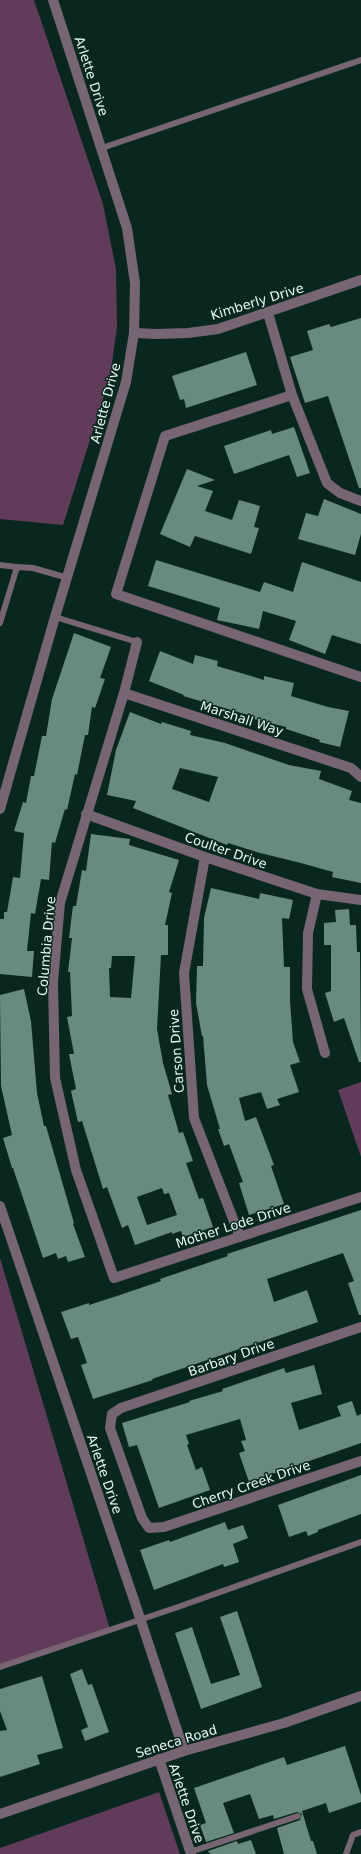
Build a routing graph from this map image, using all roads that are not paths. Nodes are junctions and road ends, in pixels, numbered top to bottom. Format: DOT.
graph roads {
  1 [pos="53,0"];
  2 [pos="361,60"];
  3 [pos="102,148"];
  4 [pos="361,280"];
  5 [pos="268,313"];
  6 [pos="134,333"];
  7 [pos="292,395"];
  8 [pos="361,501"];
  9 [pos="0,565"];
  10 [pos="17,567"];
  11 [pos="68,578"];
  12 [pos="2,611"];
  13 [pos="55,617"];
  14 [pos="0,623"];
  15 [pos="137,642"];
  16 [pos="361,677"];
  17 [pos="124,693"];
  18 [pos="361,777"];
  19 [pos="0,809"];
  20 [pos="86,814"];
  21 [pos="205,857"];
  22 [pos="317,894"];
  23 [pos="361,900"];
  24 [pos="325,1053"];
  25 [pos="361,1197"];
  26 [pos="0,1206"];
  27 [pos="240,1237"];
  28 [pos="114,1278"];
  29 [pos="361,1327"];
  30 [pos="361,1461"];
  31 [pos="149,1528"];
  32 [pos="361,1542"];
  33 [pos="140,1619"];
  34 [pos="0,1667"];
  35 [pos="361,1696"];
  36 [pos="184,1751"];
  37 [pos="159,1759"];
  38 [pos="0,1814"];
  39 [pos="298,1816"];
  40 [pos="361,1832"];
  41 [pos="191,1853"];
  42 [pos="346,1854"];
  1 -- 3 [label="street, Arlette Drive"];
  2 -- 3 [label="lane"];
  3 -- 6 [label="street, Arlette Drive"];
  4 -- 5 [label="street, Kimberly Drive"];
  5 -- 6 [label="street, Kimberly Drive"];
  5 -- 7 [label="street"];
  6 -- 11 [label="street, Arlette Drive"];
  7 -- 8 [label="street"];
  7 -- 16 [label="street"];
  9 -- 10 [label="lane"];
  10 -- 11 [label="lane"];
  10 -- 12 [label="lane"];
  11 -- 13 [label="street, Arlette Drive"];
  12 -- 14 [label="lane"];
  13 -- 15 [label="lane"];
  13 -- 19 [label="street, Arlette Drive"];
  15 -- 17 [label="street, Columbia Drive"];
  17 -- 18 [label="street, Marshall Way"];
  17 -- 20 [label="street, Columbia Drive"];
  20 -- 21 [label="street, Coulter Drive"];
  20 -- 28 [label="street, Columbia Drive"];
  21 -- 22 [label="street, Coulter Drive"];
  21 -- 27 [label="street, Carson Drive"];
  22 -- 23 [label="street, Coulter Drive"];
  22 -- 24 [label="street"];
  25 -- 27 [label="street, Mother Lode Drive"];
  26 -- 33 [label="street, Arlette Drive"];
  27 -- 28 [label="street, Mother Lode Drive"];
  29 -- 31 [label="street, Barbary Drive"];
  30 -- 31 [label="street, Cherry Creek Drive"];
  32 -- 33 [label="lane"];
  33 -- 34 [label="lane"];
  33 -- 36 [label="street, Arlette Drive"];
  35 -- 36 [label="street, Seneca Road"];
  36 -- 37 [label="street, Seneca Road"];
  37 -- 38 [label="street, Seneca Road"];
  37 -- 41 [label="street, Arlette Drive"];
  39 -- 41 [label="lane"];
  40 -- 42 [label="lane"];
}
